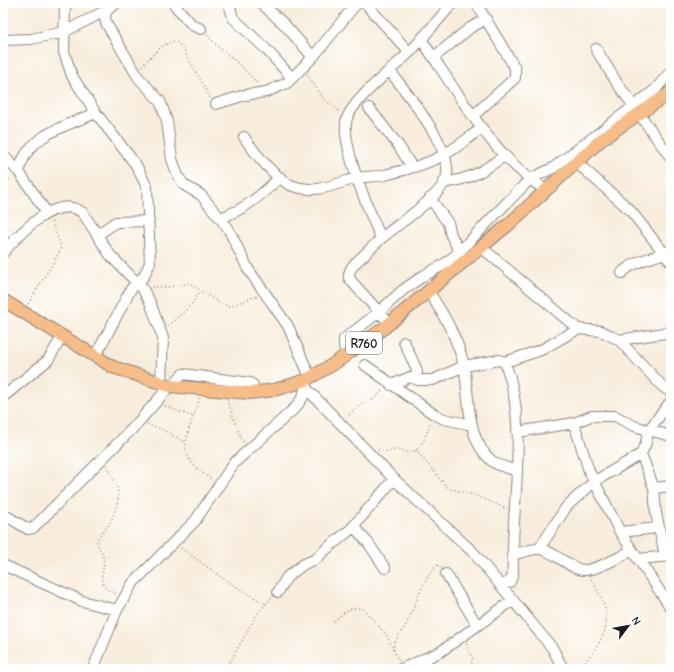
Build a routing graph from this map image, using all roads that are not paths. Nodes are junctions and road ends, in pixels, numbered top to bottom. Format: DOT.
graph roads {
  1 [pos="65,3"];
  2 [pos="117,3"];
  3 [pos="173,3"];
  4 [pos="233,3"];
  5 [pos="261,3"];
  6 [pos="357,3"];
  7 [pos="365,3"];
  8 [pos="453,3"];
  9 [pos="476,3"];
  10 [pos="105,12"];
  11 [pos="486,19"];
  12 [pos="201,29"];
  13 [pos="64,32"];
  14 [pos="421,39"];
  15 [pos="3,40"];
  16 [pos="596,49"];
  17 [pos="409,52"];
  18 [pos="313,57"];
  19 [pos="434,57"];
  20 [pos="390,71"];
  21 [pos="671,71"];
  22 [pos="292,78"];
  23 [pos="671,92"];
  24 [pos="216,104"];
  25 [pos="369,108"];
  26 [pos="636,110"];
  27 [pos="96,113"];
  28 [pos="474,115"];
  29 [pos="482,128"];
  30 [pos="602,135"];
  31 [pos="244,137"];
  32 [pos="445,154"];
  33 [pos="3,155"];
  34 [pos="504,156"];
  35 [pos="671,158"];
  36 [pos="576,162"];
  37 [pos="412,167"];
  38 [pos="18,172"];
  39 [pos="280,177"];
  40 [pos="357,178"];
  41 [pos="530,179"];
  42 [pos="443,183"];
  43 [pos="546,190"];
  44 [pos="430,198"];
  45 [pos="47,213"];
  46 [pos="220,218"];
  47 [pos="149,221"];
  48 [pos="97,235"];
  49 [pos="381,238"];
  50 [pos="481,247"];
  51 [pos="667,252"];
  52 [pos="3,253"];
  53 [pos="461,257"];
  54 [pos="671,262"];
  55 [pos="622,273"];
  56 [pos="140,285"];
  57 [pos="429,292"];
  58 [pos="398,294"];
  59 [pos="3,300"];
  60 [pos="409,308"];
  61 [pos="379,312"];
  62 [pos="390,324"];
  63 [pos="578,328"];
  64 [pos="671,332"];
  65 [pos="62,337"];
  66 [pos="619,340"];
  67 [pos="404,342"];
  68 [pos="347,356"];
  69 [pos="95,357"];
  70 [pos="505,362"];
  71 [pos="365,365"];
  72 [pos="464,366"];
  73 [pos="414,377"];
  74 [pos="308,382"];
  75 [pos="169,384"];
  76 [pos="391,385"];
  77 [pos="255,392"];
  78 [pos="671,392"];
  79 [pos="3,398"];
  80 [pos="671,401"];
  81 [pos="574,423"];
  82 [pos="472,426"];
  83 [pos="648,431"];
  84 [pos="517,432"];
  85 [pos="671,436"];
  86 [pos="641,454"];
  87 [pos="517,471"];
  88 [pos="394,479"];
  89 [pos="595,481"];
  90 [pos="671,486"];
  91 [pos="654,488"];
  92 [pos="3,514"];
  93 [pos="354,527"];
  94 [pos="658,528"];
  95 [pos="620,532"];
  96 [pos="539,549"];
  97 [pos="512,555"];
  98 [pos="635,555"];
  99 [pos="668,556"];
  100 [pos="3,565"];
  101 [pos="385,568"];
  102 [pos="446,574"];
  103 [pos="500,585"];
  104 [pos="278,592"];
  105 [pos="512,601"];
  106 [pos="671,608"];
  107 [pos="117,610"];
  108 [pos="476,626"];
  109 [pos="423,659"];
  110 [pos="402,668"];
  111 [pos="93,669"];
  112 [pos="430,669"];
  113 [pos="563,669"];
  1 -- 13 [label="street"];
  2 -- 10 [label="street"];
  3 -- 12 [label="street"];
  4 -- 22 [label="street"];
  5 -- 18 [label="street"];
  6 -- 18 [label="street"];
  7 -- 17 [label="street"];
  8 -- 14 [label="street"];
  9 -- 11 [label="street"];
  10 -- 13 [label="street"];
  10 -- 46 [label="street"];
  11 -- 19 [label="street"];
  11 -- 28 [label="street"];
  13 -- 15 [label="street"];
  13 -- 27 [label="street"];
  14 -- 17 [label="street"];
  14 -- 19 [label="street"];
  16 -- 26 [label="street"];
  17 -- 20 [label="street"];
  18 -- 22 [label="street"];
  19 -- 28 [label="street"];
  20 -- 32 [label="street"];
  20 -- 40 [label="street"];
  21 -- 26 [label="street"];
  22 -- 24 [label="street"];
  23 -- 26 [label="main road, R760"];
  25 -- 37 [label="street"];
  26 -- 30 [label="main road, R760"];
  26 -- 35 [label="street"];
  27 -- 38 [label="street"];
  27 -- 47 [label="street"];
  28 -- 29 [label="street"];
  29 -- 32 [label="street"];
  29 -- 34 [label="street"];
  30 -- 36 [label="main road, R760"];
  30 -- 41 [label="street"];
  31 -- 39 [label="street"];
  32 -- 37 [label="street"];
  32 -- 42 [label="street"];
  33 -- 38 [label="street"];
  34 -- 41 [label="street"];
  34 -- 42 [label="street"];
  36 -- 43 [label="main road, R760"];
  36 -- 51 [label="street"];
  37 -- 40 [label="street"];
  38 -- 45 [label="street"];
  39 -- 40 [label="street"];
  39 -- 46 [label="street"];
  40 -- 49 [label="street"];
  41 -- 43 [label="street"];
  41 -- 53 [label="street"];
  42 -- 44 [label="street"];
  43 -- 50 [label="main road, R760"];
  44 -- 49 [label="street"];
  44 -- 53 [label="street"];
  45 -- 48 [label="street"];
  45 -- 52 [label="street"];
  46 -- 74 [label="street"];
  47 -- 48 [label="street"];
  47 -- 56 [label="street"];
  48 -- 56 [label="street"];
  49 -- 61 [label="street"];
  50 -- 53 [label="main road, R760"];
  50 -- 63 [label="street"];
  51 -- 54 [label="street"];
  51 -- 55 [label="street"];
  53 -- 57 [label="main road, R760"];
  53 -- 58 [label="street"];
  56 -- 69 [label="street"];
  56 -- 75 [label="street"];
  57 -- 60 [label="main road, R760"];
  57 -- 72 [label="street"];
  58 -- 60 [label="street"];
  58 -- 61 [label="street"];
  59 -- 65 [label="main road, R760"];
  60 -- 62 [label="main road, R760"];
  61 -- 62 [label="street"];
  61 -- 68 [label="street"];
  62 -- 68 [label="main road, R760"];
  63 -- 66 [label="street"];
  63 -- 70 [label="street"];
  64 -- 66 [label="street"];
  65 -- 69 [label="main road, R760"];
  65 -- 79 [label="street"];
  66 -- 78 [label="street"];
  67 -- 73 [label="street"];
  68 -- 74 [label="main road, R760"];
  69 -- 75 [label="main road, R760"];
  70 -- 72 [label="street"];
  70 -- 84 [label="street"];
  71 -- 76 [label="street"];
  72 -- 73 [label="street"];
  72 -- 82 [label="street"];
  73 -- 76 [label="street"];
  74 -- 77 [label="main road, R760"];
  74 -- 88 [label="street"];
  74 -- 107 [label="street"];
  75 -- 77 [label="main road, R760"];
  75 -- 77 [label="street"];
  75 -- 92 [label="street"];
  76 -- 82 [label="street"];
  80 -- 83 [label="street"];
  81 -- 83 [label="street"];
  81 -- 84 [label="street"];
  81 -- 89 [label="street"];
  82 -- 87 [label="street"];
  83 -- 85 [label="street"];
  83 -- 86 [label="street"];
  84 -- 87 [label="street"];
  86 -- 89 [label="street"];
  86 -- 91 [label="street"];
  87 -- 97 [label="street"];
  88 -- 93 [label="street"];
  88 -- 103 [label="street"];
  89 -- 95 [label="street"];
  89 -- 96 [label="street"];
  90 -- 91 [label="street"];
  91 -- 94 [label="street"];
  93 -- 101 [label="street"];
  93 -- 104 [label="street"];
  94 -- 95 [label="street"];
  94 -- 99 [label="street"];
  95 -- 98 [label="street"];
  96 -- 97 [label="street"];
  96 -- 98 [label="street"];
  97 -- 103 [label="street"];
  98 -- 99 [label="street"];
  98 -- 106 [label="street"];
  100 -- 107 [label="street"];
  102 -- 108 [label="street"];
  103 -- 105 [label="street"];
  105 -- 108 [label="street"];
  105 -- 113 [label="street"];
  107 -- 111 [label="street"];
  108 -- 109 [label="street"];
  109 -- 110 [label="street"];
  109 -- 112 [label="street"];
}
